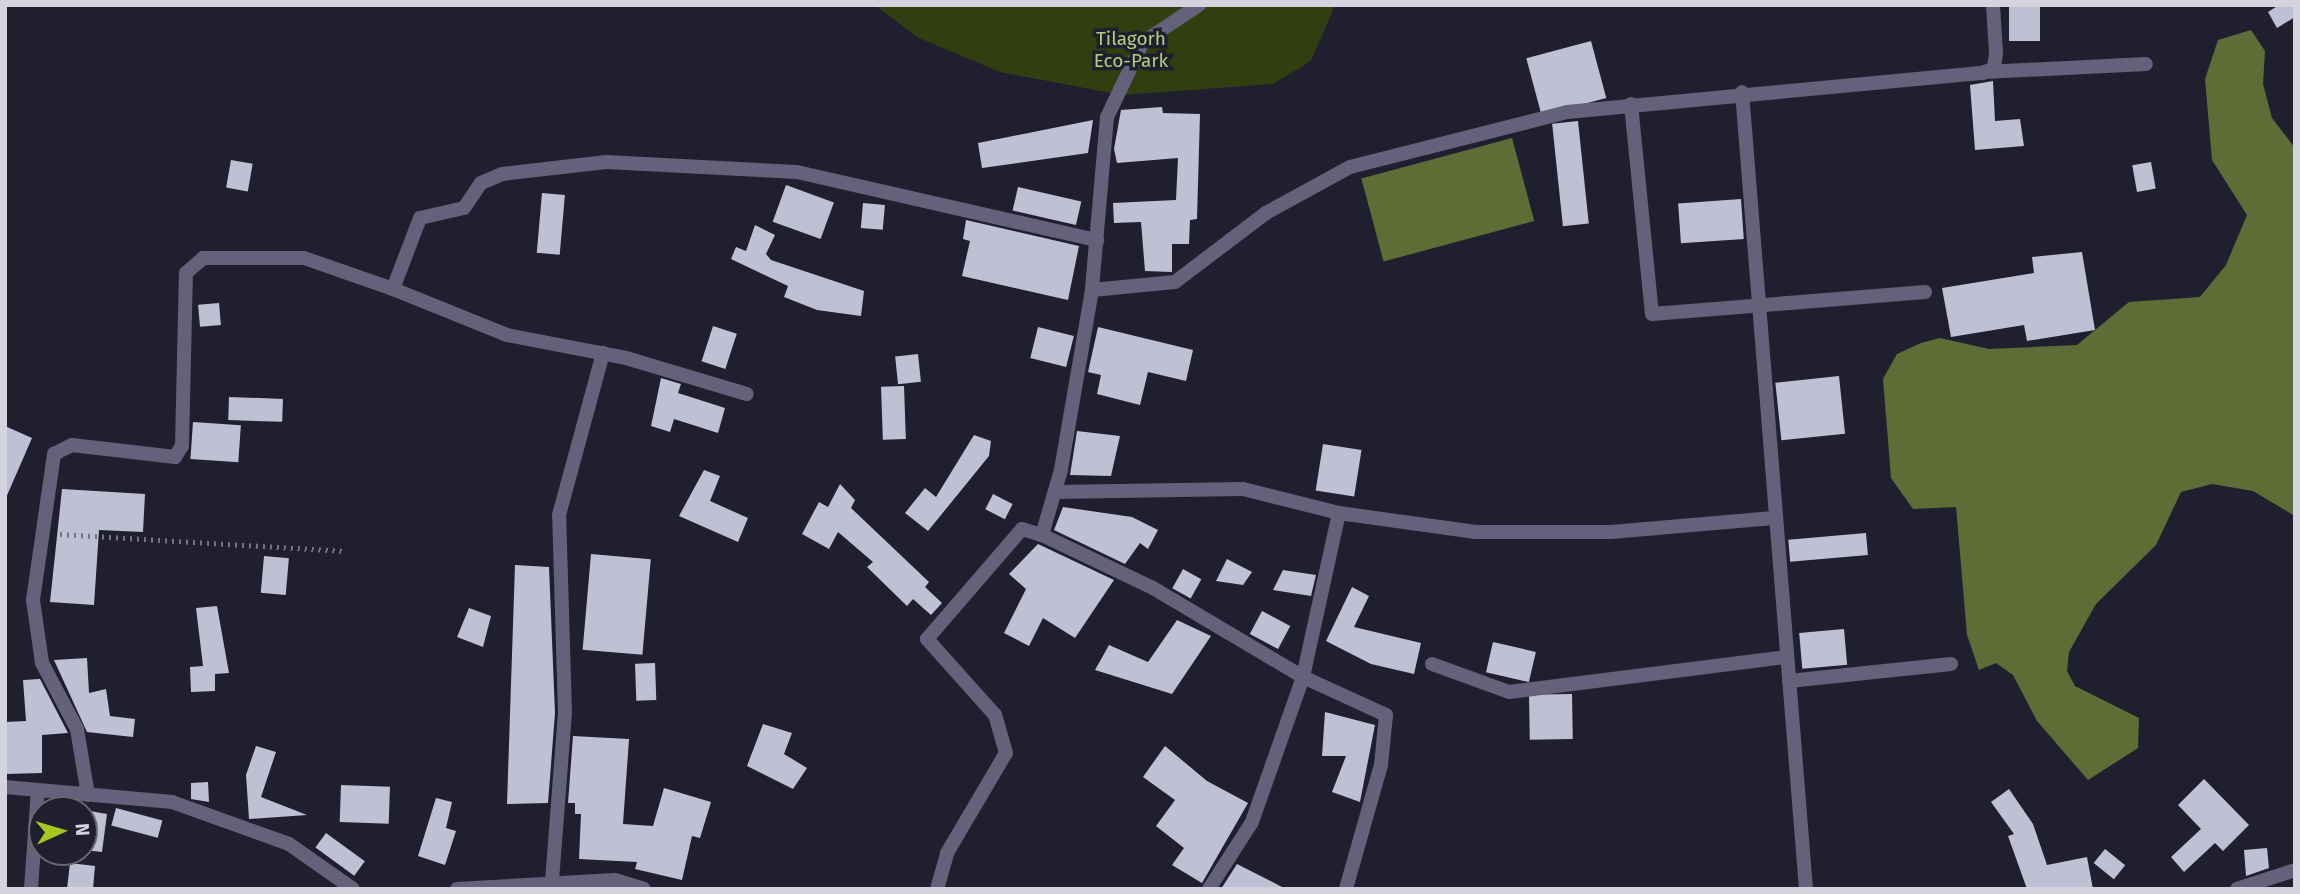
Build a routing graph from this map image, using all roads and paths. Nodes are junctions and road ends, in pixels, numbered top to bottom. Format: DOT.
graph roads {
  1 [pos="1199,5"];
  2 [pos="1993,5"];
  3 [pos="2146,64"];
  4 [pos="1983,72"];
  5 [pos="1742,92"];
  6 [pos="1631,104"];
  7 [pos="1097,240"];
  8 [pos="393,289"];
  9 [pos="1092,290"];
  10 [pos="1925,292"];
  11 [pos="1762,305"];
  12 [pos="603,354"];
  13 [pos="747,394"];
  14 [pos="1055,492"];
  15 [pos="1339,513"];
  16 [pos="1773,518"];
  17 [pos="44,533"];
  18 [pos="1042,536"];
  19 [pos="345,551"];
  20 [pos="1786,657"];
  21 [pos="1432,664"];
  22 [pos="1951,664"];
  23 [pos="1303,677"];
  24 [pos="1789,681"];
  25 [pos="5,787"];
  26 [pos="38,790"];
  27 [pos="88,795"];
  28 [pos="2295,870"];
  29 [pos="552,881"];
  30 [pos="31,889"];
  31 [pos="353,889"];
  32 [pos="457,889"];
  33 [pos="644,889"];
  34 [pos="937,889"];
  35 [pos="1209,889"];
  36 [pos="1346,889"];
  37 [pos="1806,889"];
  38 [pos="2237,889"];
  1 -- 7 [label="street"];
  2 -- 4 [label="street"];
  3 -- 4 [label="street"];
  4 -- 5 [label="street"];
  5 -- 6 [label="street"];
  5 -- 11 [label="street"];
  6 -- 9 [label="street"];
  6 -- 11 [label="street"];
  7 -- 8 [label="street"];
  7 -- 9 [label="street"];
  8 -- 12 [label="street"];
  8 -- 17 [label="street"];
  9 -- 14 [label="street"];
  10 -- 11 [label="street"];
  11 -- 16 [label="street"];
  12 -- 13 [label="street"];
  12 -- 29 [label="street"];
  14 -- 15 [label="street"];
  14 -- 18 [label="street"];
  15 -- 16 [label="street"];
  15 -- 23 [label="street"];
  16 -- 20 [label="street"];
  17 -- 19 [label="path"];
  17 -- 27 [label="street"];
  18 -- 23 [label="street"];
  18 -- 34 [label="street"];
  20 -- 21 [label="street"];
  20 -- 24 [label="street"];
  22 -- 24 [label="street"];
  23 -- 35 [label="street"];
  23 -- 36 [label="street"];
  24 -- 37 [label="street"];
  25 -- 26 [label="street"];
  26 -- 27 [label="street"];
  26 -- 30 [label="street"];
  27 -- 31 [label="street"];
  28 -- 38 [label="street"];
  29 -- 32 [label="street"];
  29 -- 33 [label="street"];
}
